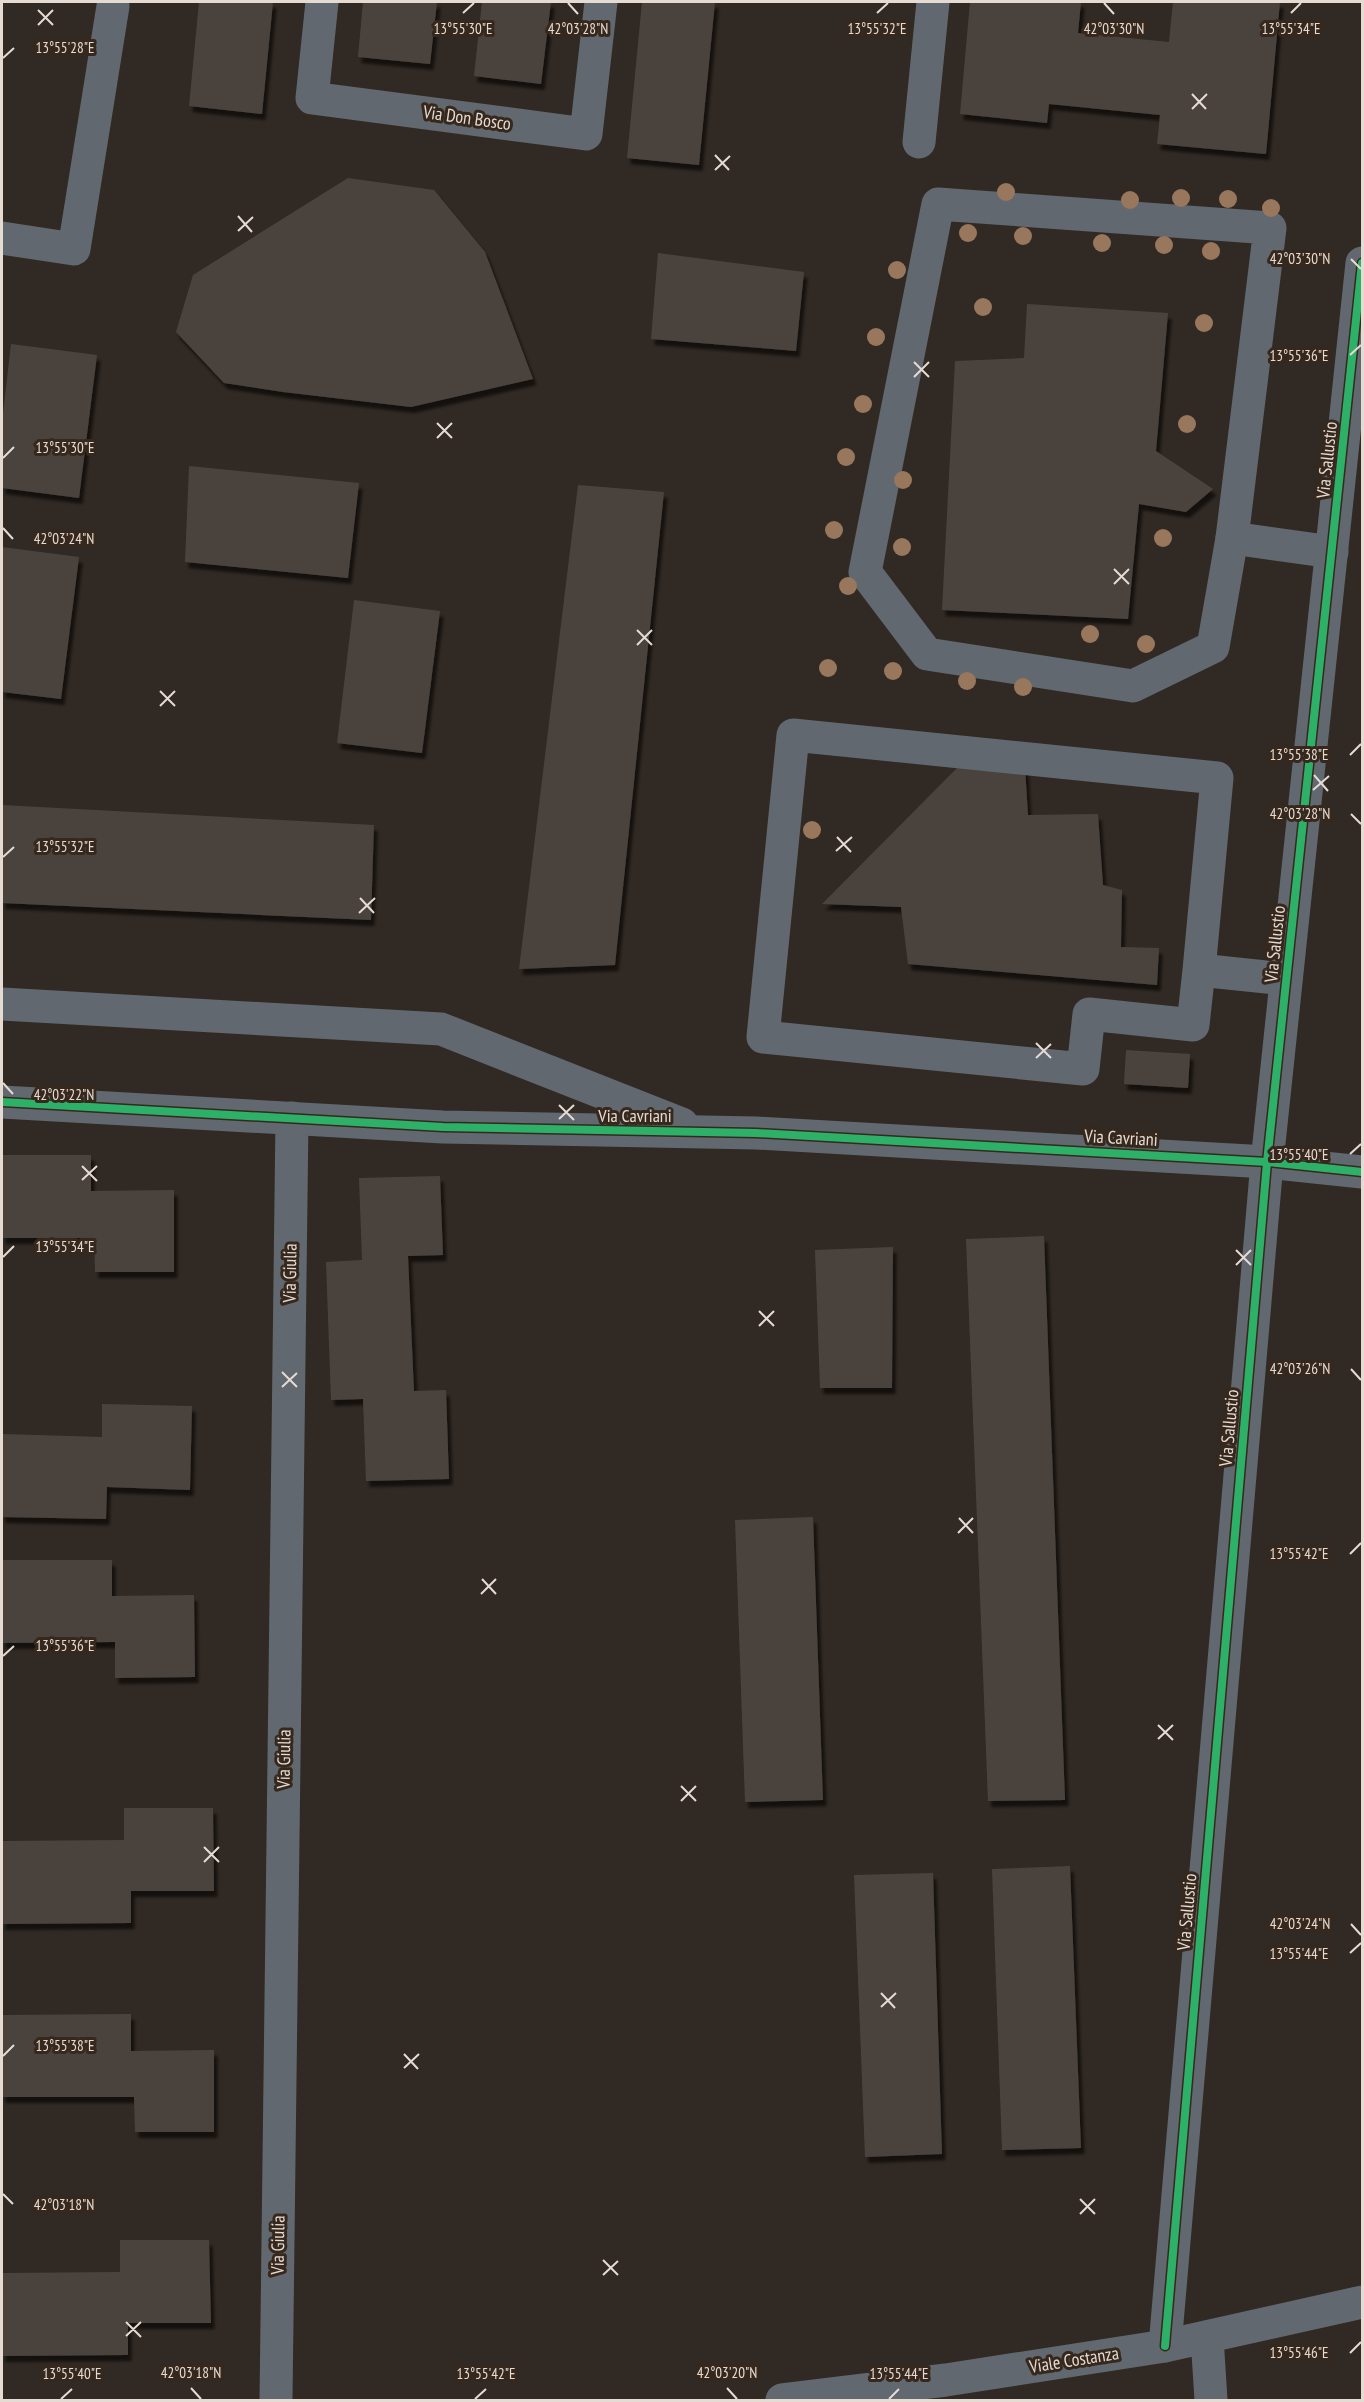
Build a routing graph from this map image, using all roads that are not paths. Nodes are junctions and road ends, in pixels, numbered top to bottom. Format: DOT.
graph roads {
  1 [pos="322,2"];
  2 [pos="602,2"];
  3 [pos="933,2"];
  4 [pos="113,6"];
  5 [pos="919,142"];
  6 [pos="2,238"];
  7 [pos="1362,263"];
  8 [pos="1232,538"];
  9 [pos="1332,552"];
  10 [pos="1199,970"];
  11 [pos="1286,979"];
  12 [pos="2,1004"];
  13 [pos="2,1102"];
  14 [pos="292,1118"];
  15 [pos="700,1131"];
  16 [pos="1267,1162"];
  17 [pos="1362,1172"];
  18 [pos="1362,2302"];
  19 [pos="1207,2337"];
  20 [pos="1165,2346"];
  21 [pos="276,2400"];
  22 [pos="782,2400"];
  23 [pos="1210,2400"];
  1 -- 2 [label="street, Via Don Bosco"];
  3 -- 5 [label="street"];
  4 -- 6 [label="street"];
  7 -- 9 [label="street, Via Sallustio"];
  8 -- 8 [label="street"];
  8 -- 9 [label="street"];
  9 -- 11 [label="street, Via Sallustio"];
  10 -- 10 [label="street"];
  10 -- 11 [label="street"];
  11 -- 16 [label="street, Via Sallustio"];
  12 -- 15 [label="street"];
  13 -- 14 [label="street, Via Cavriani"];
  14 -- 15 [label="street, Via Cavriani"];
  14 -- 21 [label="street, Via Giulia"];
  15 -- 16 [label="street, Via Cavriani"];
  16 -- 17 [label="street, Via Cavriani"];
  16 -- 20 [label="street, Via Sallustio"];
  18 -- 19 [label="street, Viale Costanza"];
  19 -- 20 [label="street, Viale Costanza"];
  19 -- 23 [label="street"];
  20 -- 22 [label="street, Viale Costanza"];
}
